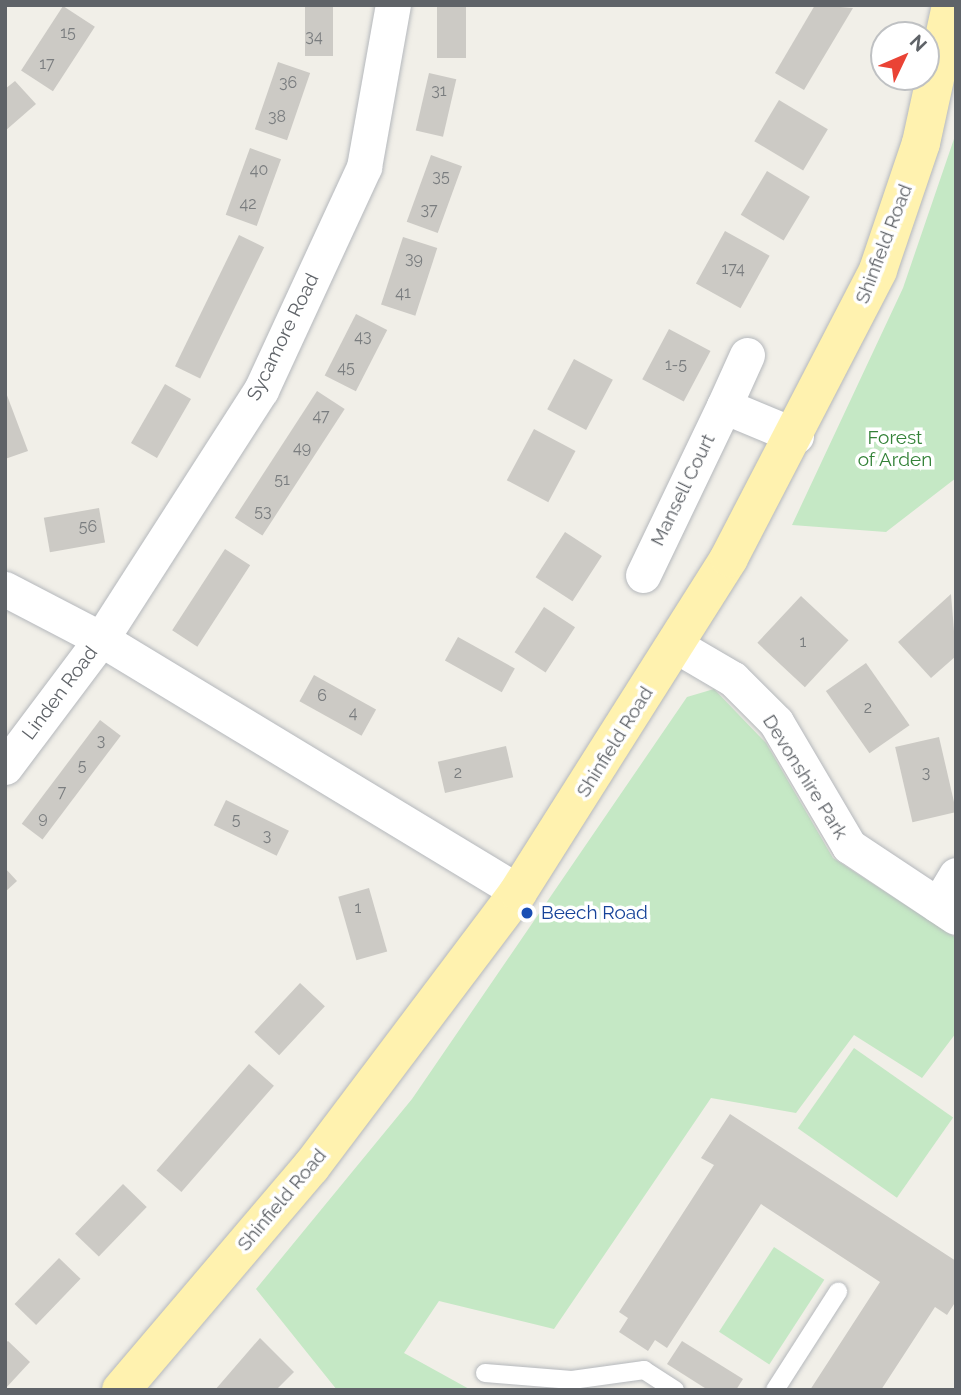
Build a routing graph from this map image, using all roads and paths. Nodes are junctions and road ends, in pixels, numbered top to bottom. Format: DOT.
graph roads {
  1 [pos="393,5"];
  2 [pos="951,5"];
  3 [pos="747,355"];
  4 [pos="724,406"];
  5 [pos="796,436"];
  6 [pos="643,575"];
  7 [pos="5,589"];
  8 [pos="101,639"];
  9 [pos="675,645"];
  10 [pos="5,767"];
  11 [pos="956,875"];
  12 [pos="518,892"];
  13 [pos="947,911"];
  14 [pos="838,1292"];
  15 [pos="485,1373"];
  16 [pos="121,1390"];
  17 [pos="676,1390"];
  18 [pos="775,1390"];
  1 -- 8 [label="street, Sycamore Road"];
  2 -- 5 [label="main road, Shinfield Road"];
  3 -- 4 [label="street, Mansell Court"];
  4 -- 5 [label="street"];
  4 -- 6 [label="street, Mansell Court"];
  5 -- 9 [label="main road, Shinfield Road"];
  7 -- 8 [label="street, Linden Road"];
  8 -- 10 [label="street, Linden Road"];
  8 -- 12 [label="street"];
  9 -- 12 [label="main road, Shinfield Road"];
  9 -- 13 [label="street, Devonshire Park"];
  11 -- 13 [label="street, Devonshire Park"];
  12 -- 16 [label="main road, Shinfield Road"];
  14 -- 18 [label="lane"];
  15 -- 17 [label="lane"];
}
